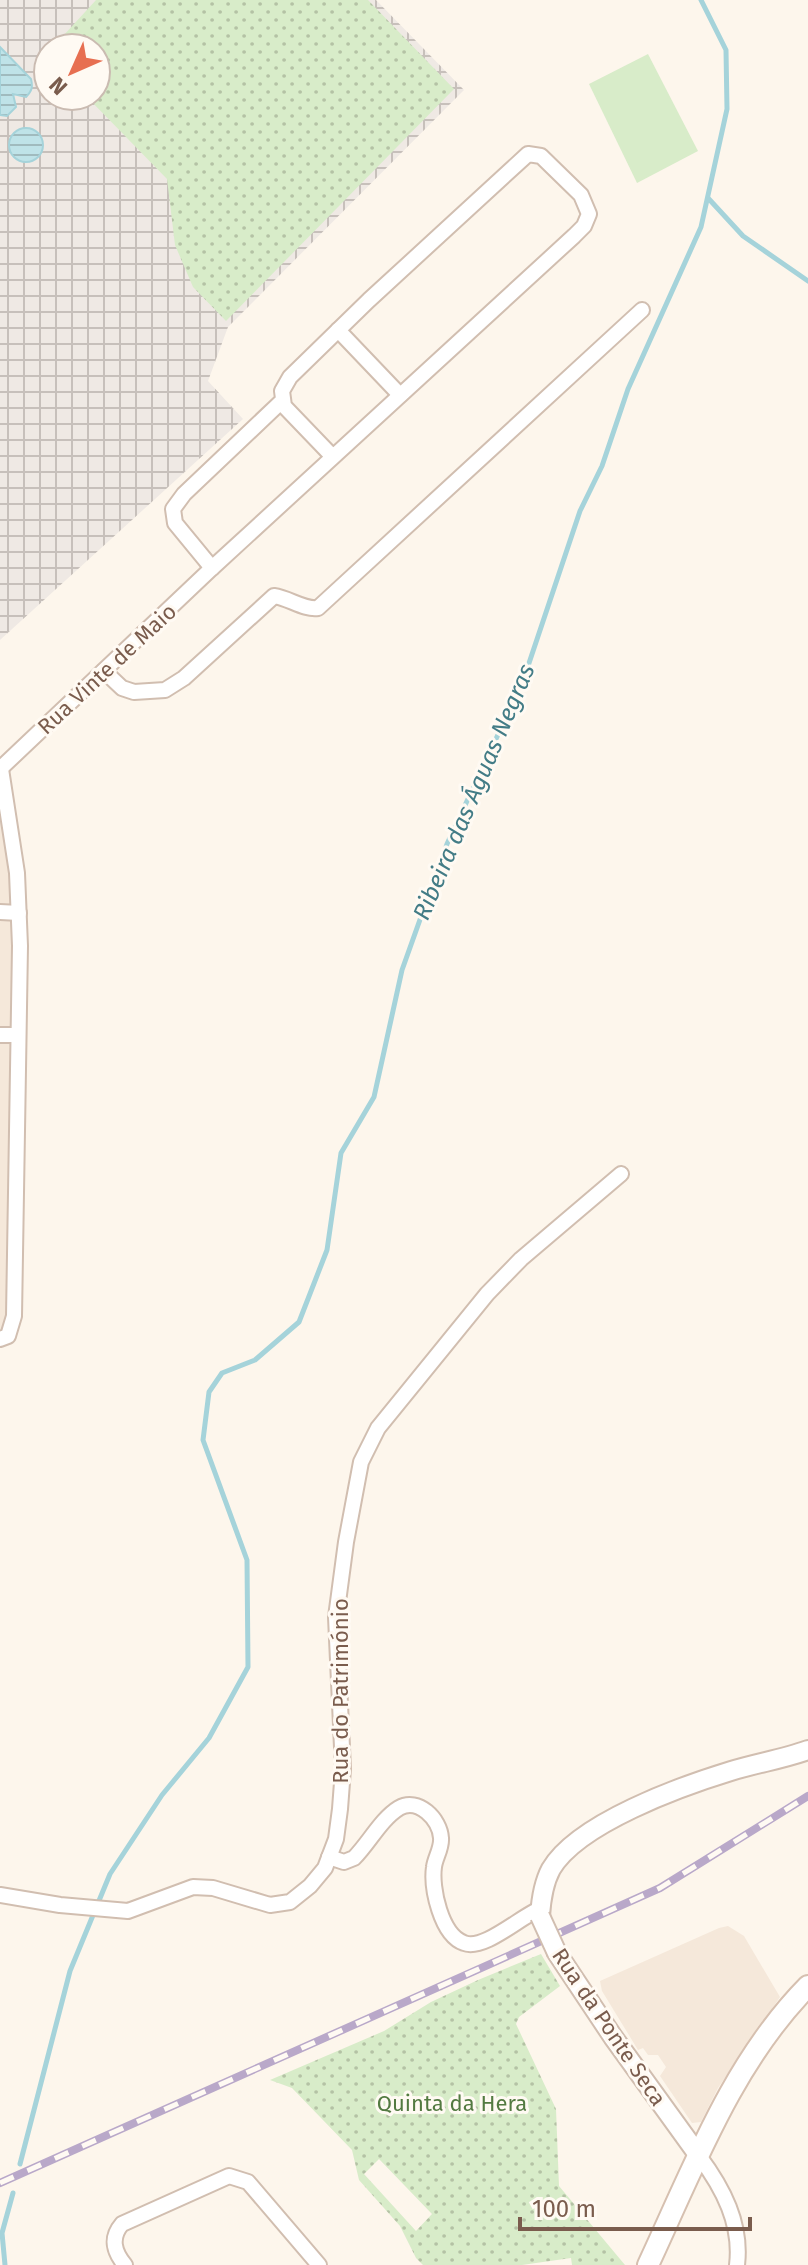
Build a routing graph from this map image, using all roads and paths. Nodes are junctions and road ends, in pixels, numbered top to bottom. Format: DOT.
graph roads {
  1 [pos="642,310"];
  2 [pos="338,330"];
  3 [pos="400,395"];
  4 [pos="283,400"];
  5 [pos="333,457"];
  6 [pos="212,568"];
  7 [pos="104,671"];
  8 [pos="0,769"];
  9 [pos="0,912"];
  10 [pos="19,913"];
  11 [pos="0,1035"];
  12 [pos="18,1035"];
  13 [pos="621,1174"];
  14 [pos="4,1337"];
  15 [pos="808,1750"];
  16 [pos="329,1857"];
  17 [pos="0,1895"];
  18 [pos="540,1913"];
  19 [pos="808,1986"];
  20 [pos="699,2156"];
  21 [pos="125,2265"];
  22 [pos="319,2265"];
  23 [pos="648,2265"];
  24 [pos="737,2265"];
  1 -- 7 [label="street"];
  2 -- 3 [label="street"];
  2 -- 3 [label="street, Rua Vinte de Maio"];
  2 -- 4 [label="street"];
  3 -- 5 [label="street, Rua Vinte de Maio"];
  4 -- 5 [label="street"];
  4 -- 6 [label="street"];
  5 -- 6 [label="street, Rua Vinte de Maio"];
  6 -- 7 [label="street, Rua Vinte de Maio"];
  7 -- 8 [label="street, Rua Vinte de Maio"];
  8 -- 10 [label="street"];
  9 -- 10 [label="street"];
  10 -- 12 [label="street"];
  11 -- 12 [label="street"];
  12 -- 14 [label="street"];
  13 -- 16 [label="street, Rua do Património"];
  15 -- 18 [label="street"];
  16 -- 17 [label="street, Rua do Património"];
  16 -- 18 [label="street"];
  18 -- 20 [label="street, Rua da Ponte Seca, bridge"];
  19 -- 20 [label="main road"];
  20 -- 23 [label="main road"];
  20 -- 24 [label="street, Rua da Ponte Seca"];
  21 -- 22 [label="street"];
}
